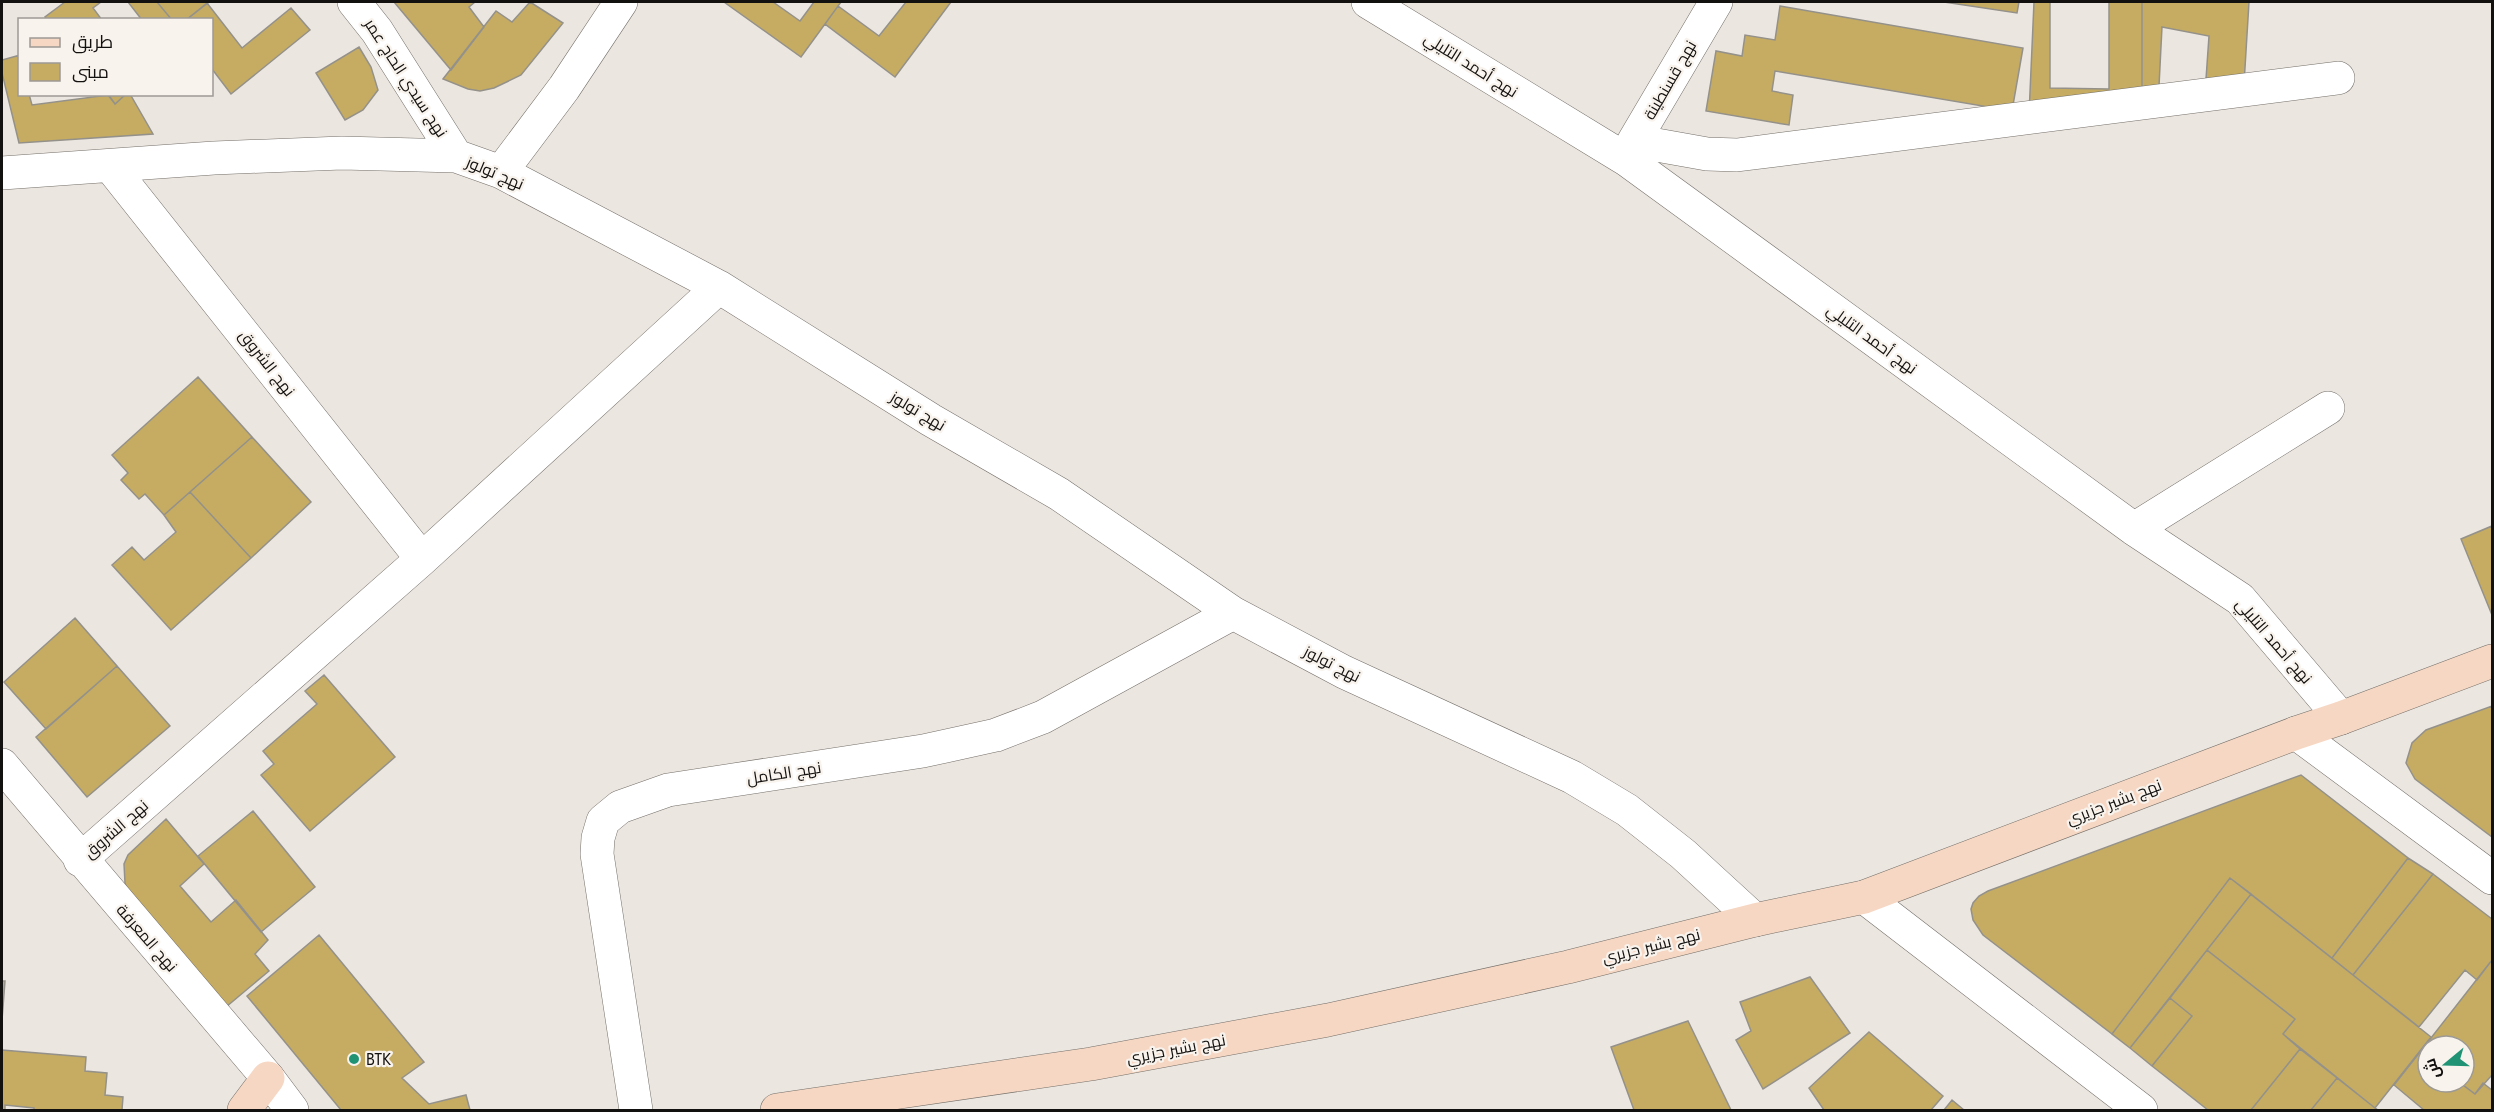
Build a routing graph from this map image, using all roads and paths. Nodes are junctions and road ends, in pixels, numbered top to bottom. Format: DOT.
graph roads {
  1 [pos="354,2"];
  2 [pos="621,2"];
  3 [pos="1368,2"];
  4 [pos="1716,2"];
  5 [pos="2338,78"];
  6 [pos="1630,151"];
  7 [pos="456,156"];
  8 [pos="111,167"];
  9 [pos="501,172"];
  10 [pos="2,173"];
  11 [pos="719,288"];
  12 [pos="2328,408"];
  13 [pos="2134,529"];
  14 [pos="422,560"];
  15 [pos="1233,613"];
  16 [pos="2493,661"];
  17 [pos="2341,718"];
  18 [pos="2296,733"];
  19 [pos="2,765"];
  20 [pos="80,860"];
  21 [pos="2493,878"];
  22 [pos="1864,897"];
  23 [pos="1755,920"];
  24 [pos="268,1078"];
  25 [pos="244,1110"];
  26 [pos="292,1110"];
  27 [pos="636,1110"];
  28 [pos="777,1110"];
  29 [pos="2141,1110"];
  1 -- 7 [label="street, نهج سيدي الحاج عمر"];
  2 -- 9 [label="street"];
  3 -- 6 [label="street, نهج أحمد التليلي"];
  4 -- 6 [label="street, نهج قسنطينة"];
  5 -- 6 [label="street"];
  6 -- 13 [label="street, نهج أحمد التليلي"];
  7 -- 8 [label="street, نهج تولوز"];
  7 -- 9 [label="street, نهج تولوز"];
  8 -- 10 [label="street, نهج تولوز"];
  8 -- 14 [label="street, نهج الشروق"];
  9 -- 11 [label="street, نهج تولوز"];
  11 -- 14 [label="street, نهج الشروق"];
  11 -- 15 [label="street, نهج تولوز"];
  12 -- 13 [label="street"];
  13 -- 17 [label="street, نهج أحمد التليلي"];
  14 -- 20 [label="street, نهج الشروق"];
  15 -- 23 [label="street, نهج تولوز"];
  15 -- 27 [label="street, نهج الكامل"];
  16 -- 17 [label="street, نهج بشير جزيري"];
  17 -- 18 [label="street, نهج بشير جزيري"];
  18 -- 21 [label="street"];
  18 -- 22 [label="street, نهج بشير جزيري"];
  19 -- 20 [label="street, نهج المعرفة"];
  20 -- 24 [label="street, نهج المعرفة"];
  22 -- 23 [label="street, نهج بشير جزيري"];
  22 -- 29 [label="street"];
  23 -- 28 [label="street, نهج بشير جزيري"];
  24 -- 25 [label="street"];
  24 -- 26 [label="street, نهج المعرفة"];
}
